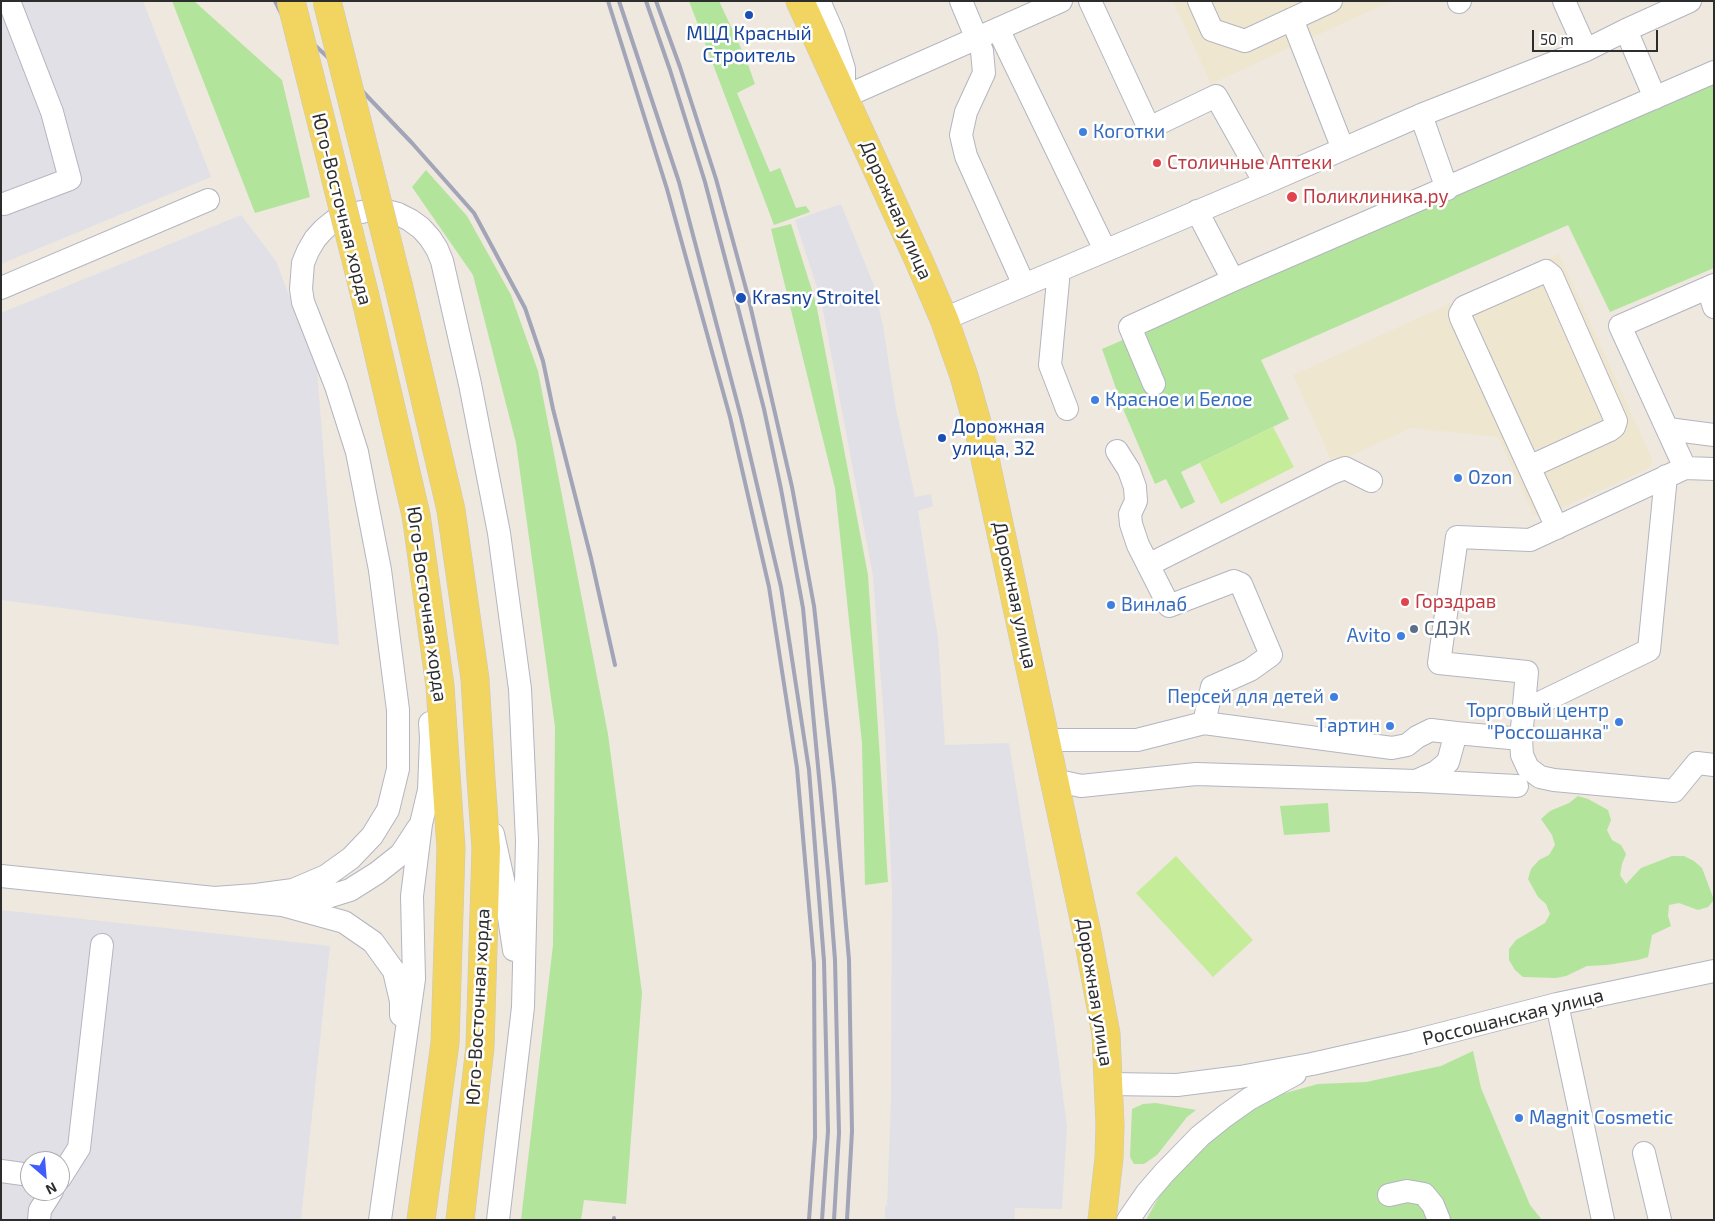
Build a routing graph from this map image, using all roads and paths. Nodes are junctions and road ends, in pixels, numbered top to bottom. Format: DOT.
graph roads {
  1 [pos="9,1"];
  2 [pos="291,1"];
  3 [pos="327,1"];
  4 [pos="800,1"];
  5 [pos="819,1"];
  6 [pos="961,1"];
  7 [pos="1061,1"];
  8 [pos="1090,1"];
  9 [pos="1199,1"];
  10 [pos="1331,1"];
  11 [pos="1564,1"];
  12 [pos="1690,1"];
  13 [pos="1292,19"];
  14 [pos="998,29"];
  15 [pos="1626,30"];
  16 [pos="977,39"];
  17 [pos="1586,50"];
  18 [pos="1714,72"];
  19 [pos="844,97"];
  20 [pos="1654,98"];
  21 [pos="1421,115"];
  22 [pos="1343,149"];
  23 [pos="1265,183"];
  24 [pos="1447,189"];
  25 [pos="208,200"];
  26 [pos="4,204"];
  27 [pos="1197,211"];
  28 [pos="1105,250"];
  29 [pos="1059,270"];
  30 [pos="1233,280"];
  31 [pos="1024,285"];
  32 [pos="1,288"];
  33 [pos="1712,293"];
  34 [pos="944,319"];
  35 [pos="1154,384"];
  36 [pos="1067,409"];
  37 [pos="1668,429"];
  38 [pos="1714,435"];
  39 [pos="1117,451"];
  40 [pos="1529,467"];
  41 [pos="1714,469"];
  42 [pos="1676,472"];
  43 [pos="1371,481"];
  44 [pos="416,514"];
  45 [pos="1557,528"];
  46 [pos="1148,565"];
  47 [pos="1523,711"];
  48 [pos="1204,722"];
  49 [pos="1456,733"];
  50 [pos="1520,739"];
  51 [pos="1046,740"];
  52 [pos="1714,764"];
  53 [pos="481,779"];
  54 [pos="1054,780"];
  55 [pos="1416,781"];
  56 [pos="1517,786"];
  57 [pos="421,824"];
  58 [pos="1,876"];
  59 [pos="214,898"];
  60 [pos="282,905"];
  61 [pos="102,945"];
  62 [pos="1714,971"];
  63 [pos="1557,1004"];
  64 [pos="523,1007"];
  65 [pos="401,1063"];
  66 [pos="1312,1064"];
  67 [pos="1109,1084"];
  68 [pos="1644,1153"];
  69 [pos="70,1162"];
  70 [pos="1,1171"];
  71 [pos="20,1173"];
  72 [pos="1389,1195"];
  73 [pos="46,1201"];
  74 [pos="38,1220"];
  75 [pos="380,1220"];
  76 [pos="421,1220"];
  77 [pos="460,1220"];
  78 [pos="498,1220"];
  79 [pos="1102,1220"];
  80 [pos="1128,1220"];
  81 [pos="1439,1220"];
  82 [pos="1603,1220"];
  83 [pos="1660,1220"];
  1 -- 26 [label="street"];
  2 -- 44 [label="main road, Юго-Восточная хорда, bridge"];
  3 -- 53 [label="main road, Юго-Восточная хорда, bridge"];
  4 -- 19 [label="main road, Дорожная улица"];
  5 -- 19 [label="street"];
  6 -- 16 [label="street"];
  7 -- 14 [label="street"];
  8 -- 23 [label="street"];
  9 -- 13 [label="street"];
  10 -- 13 [label="street"];
  11 -- 17 [label="street"];
  12 -- 15 [label="street"];
  13 -- 22 [label="street"];
  14 -- 16 [label="street"];
  14 -- 28 [label="street"];
  15 -- 17 [label="street"];
  15 -- 20 [label="street"];
  16 -- 19 [label="street"];
  16 -- 31 [label="street"];
  17 -- 21 [label="street"];
  18 -- 20 [label="street"];
  19 -- 34 [label="main road, Дорожная улица"];
  20 -- 24 [label="street"];
  21 -- 22 [label="street"];
  21 -- 24 [label="street"];
  22 -- 23 [label="street"];
  23 -- 27 [label="street"];
  24 -- 30 [label="street"];
  25 -- 32 [label="street"];
  27 -- 28 [label="street"];
  27 -- 30 [label="street"];
  28 -- 29 [label="street"];
  29 -- 31 [label="street"];
  29 -- 36 [label="street"];
  30 -- 35 [label="street"];
  31 -- 34 [label="street"];
  33 -- 37 [label="street"];
  34 -- 51 [label="main road, Дорожная улица"];
  37 -- 38 [label="street"];
  37 -- 42 [label="street"];
  39 -- 46 [label="street"];
  40 -- 40 [label="street"];
  40 -- 45 [label="street"];
  41 -- 42 [label="street"];
  42 -- 45 [label="street"];
  42 -- 47 [label="street"];
  43 -- 46 [label="street"];
  44 -- 57 [label="street"];
  44 -- 76 [label="main road, Юго-Восточная хорда"];
  45 -- 47 [label="street"];
  46 -- 48 [label="street"];
  47 -- 50 [label="street"];
  48 -- 49 [label="street"];
  48 -- 51 [label="street"];
  49 -- 50 [label="street"];
  49 -- 55 [label="street"];
  50 -- 52 [label="street"];
  51 -- 54 [label="main road, Дорожная улица"];
  53 -- 64 [label="street"];
  53 -- 77 [label="main road, Юго-Восточная хорда"];
  54 -- 55 [label="street"];
  54 -- 67 [label="main road, Дорожная улица"];
  55 -- 56 [label="street"];
  57 -- 60 [label="street"];
  57 -- 65 [label="street"];
  58 -- 59 [label="street"];
  59 -- 60 [label="street"];
  59 -- 64 [label="street"];
  60 -- 65 [label="street"];
  61 -- 69 [label="street"];
  62 -- 63 [label="street, Россошанская улица"];
  63 -- 66 [label="street, Россошанская улица"];
  63 -- 82 [label="street"];
  64 -- 78 [label="street"];
  65 -- 75 [label="street"];
  66 -- 67 [label="street, Россошанская улица"];
  66 -- 80 [label="street, Россошанская улица"];
  67 -- 79 [label="main road, Дорожная улица"];
  68 -- 83 [label="street"];
  70 -- 71 [label="street"];
  72 -- 81 [label="street"];
  73 -- 74 [label="street"];
}
